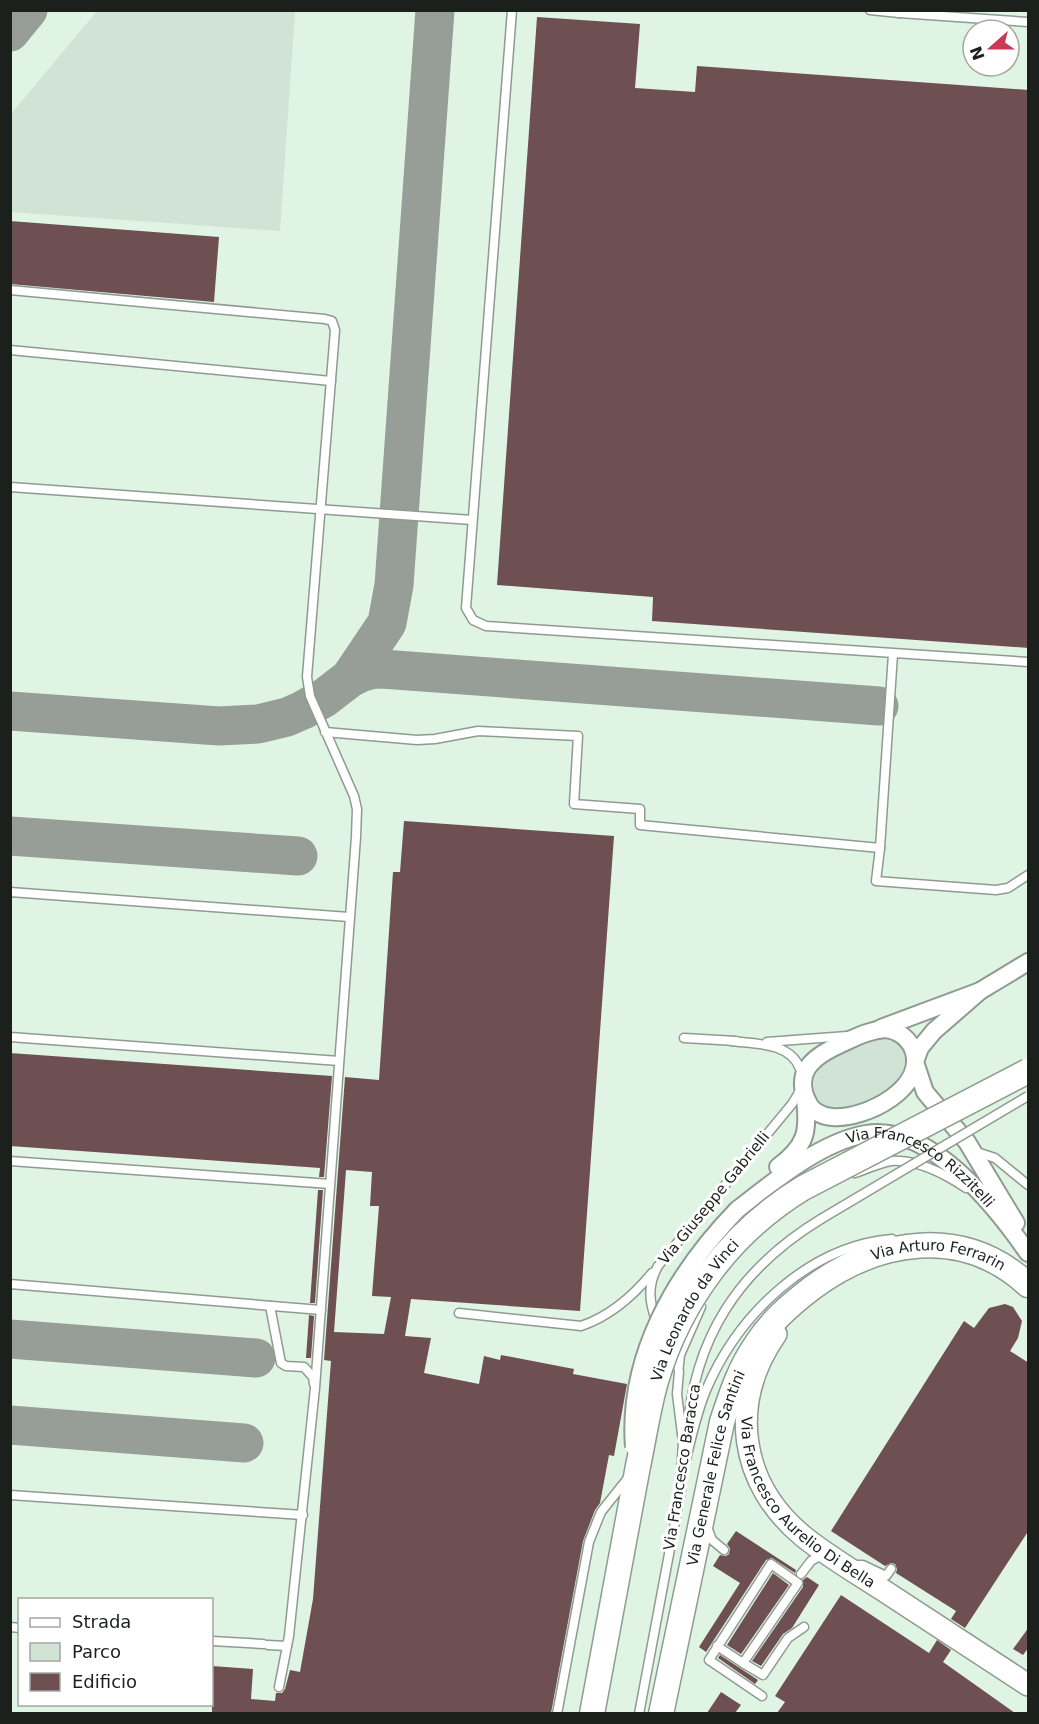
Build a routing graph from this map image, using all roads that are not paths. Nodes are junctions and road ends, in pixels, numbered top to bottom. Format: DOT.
graph roads {
  1 [pos="512,10"];
  2 [pos="870,10"];
  3 [pos="899,12"];
  4 [pos="1029,22"];
  5 [pos="10,290"];
  6 [pos="10,350"];
  7 [pos="331,381"];
  8 [pos="10,487"];
  9 [pos="320,510"];
  10 [pos="472,520"];
  11 [pos="893,654"];
  12 [pos="1029,662"];
  13 [pos="325,732"];
  14 [pos="880,848"];
  15 [pos="1029,875"];
  16 [pos="10,892"];
  17 [pos="349,916"];
  18 [pos="1029,962"];
  19 [pos="980,991"];
  20 [pos="878,1030"];
  21 [pos="859,1035"];
  22 [pos="10,1037"];
  23 [pos="684,1038"];
  24 [pos="730,1041"];
  25 [pos="339,1061"];
  26 [pos="915,1062"];
  27 [pos="1029,1071"];
  28 [pos="803,1090"];
  29 [pos="1029,1096"];
  30 [pos="973,1151"];
  31 [pos="10,1161"];
  32 [pos="784,1168"];
  33 [pos="848,1176"];
  34 [pos="330,1184"];
  35 [pos="1029,1185"];
  36 [pos="828,1186"];
  37 [pos="818,1191"];
  38 [pos="999,1214"];
  39 [pos="1029,1245"];
  40 [pos="961,1248"];
  41 [pos="1029,1253"];
  42 [pos="658,1266"];
  43 [pos="845,1267"];
  44 [pos="10,1284"];
  45 [pos="1029,1285"];
  46 [pos="708,1295"];
  47 [pos="270,1306"];
  48 [pos="321,1310"];
  49 [pos="459,1314"];
  50 [pos="679,1372"];
  51 [pos="315,1388"];
  52 [pos="686,1462"];
  53 [pos="638,1466"];
  54 [pos="708,1485"];
  55 [pos="10,1494"];
  56 [pos="680,1494"];
  57 [pos="303,1515"];
  58 [pos="724,1550"];
  59 [pos="826,1552"];
  60 [pos="844,1565"];
  61 [pos="801,1574"];
  62 [pos="883,1590"];
  63 [pos="804,1627"];
  64 [pos="213,1641"];
  65 [pos="287,1646"];
  66 [pos="717,1646"];
  67 [pos="743,1663"];
  68 [pos="1029,1685"];
  69 [pos="279,1687"];
  70 [pos="762,1696"];
  71 [pos="556,1713"];
  72 [pos="591,1713"];
  73 [pos="639,1713"];
  74 [pos="661,1713"];
  1 -- 10 [label="lane"];
  2 -- 3 [label="lane"];
  3 -- 4 [label="lane"];
  5 -- 7 [label="lane"];
  6 -- 7 [label="lane"];
  7 -- 9 [label="lane"];
  8 -- 9 [label="lane"];
  9 -- 10 [label="lane"];
  9 -- 13 [label="lane"];
  10 -- 11 [label="lane"];
  11 -- 12 [label="lane"];
  11 -- 14 [label="lane"];
  13 -- 14 [label="lane"];
  13 -- 17 [label="lane"];
  14 -- 15 [label="lane"];
  16 -- 17 [label="lane"];
  17 -- 25 [label="lane"];
  18 -- 19 [label="street"];
  19 -- 20 [label="street"];
  19 -- 26 [label="street"];
  20 -- 21 [label="street"];
  20 -- 26 [label="street"];
  21 -- 24 [label="lane"];
  21 -- 28 [label="street"];
  22 -- 25 [label="lane"];
  23 -- 24 [label="lane"];
  24 -- 28 [label="lane"];
  25 -- 34 [label="lane"];
  26 -- 28 [label="street"];
  26 -- 30 [label="street"];
  27 -- 53 [label="main road, Via Leonardo da Vinci, bridge"];
  28 -- 32 [label="street, Via Francesco Rizzitelli"];
  28 -- 42 [label="lane, Via Giuseppe Gabrielli"];
  29 -- 52 [label="lane, Via Francesco Baracca, bridge"];
  30 -- 35 [label="lane"];
  30 -- 39 [label="street"];
  31 -- 34 [label="lane"];
  32 -- 38 [label="street, Via Francesco Rizzitelli"];
  32 -- 53 [label="street, Via Francesco Rizzitelli, bridge"];
  33 -- 38 [label="lane"];
  34 -- 48 [label="lane"];
  36 -- 37 [label="lane"];
  38 -- 41 [label="street, Via Francesco Rizzitelli"];
  40 -- 43 [label="main road, Via Arturo Ferrarin"];
  40 -- 45 [label="main road, Via Arturo Ferrarin"];
  40 -- 52 [label="lane"];
  42 -- 49 [label="lane"];
  42 -- 50 [label="lane, Via Giuseppe Gabrielli"];
  43 -- 54 [label="main road, Via Generale Felice Santini"];
  43 -- 59 [label="street, Via Francesco Aurelio Di Bella"];
  44 -- 47 [label="lane"];
  46 -- 50 [label="lane"];
  47 -- 48 [label="lane"];
  47 -- 51 [label="lane"];
  48 -- 51 [label="lane"];
  50 -- 56 [label="lane, Via Giuseppe Gabrielli"];
  51 -- 57 [label="lane"];
  52 -- 56 [label="lane, Via Francesco Baracca"];
  53 -- 71 [label="lane"];
  53 -- 72 [label="main road, Via Leonardo da Vinci"];
  54 -- 58 [label="lane"];
  54 -- 74 [label="main road, Via Generale Felice Santini"];
  55 -- 57 [label="lane"];
  56 -- 73 [label="lane, Via Francesco Baracca"];
  57 -- 65 [label="lane"];
  59 -- 60 [label="street, Via Francesco Aurelio Di Bella"];
  59 -- 61 [label="lane"];
  60 -- 62 [label="street, Via Francesco Aurelio Di Bella"];
  60 -- 62 [label="lane"];
  62 -- 68 [label="street, Via Francesco Aurelio Di Bella"];
  63 -- 67 [label="lane"];
  64 -- 65 [label="lane"];
  65 -- 69 [label="lane"];
  66 -- 67 [label="lane"];
  66 -- 67 [label="lane"];
  66 -- 70 [label="lane"];
}
